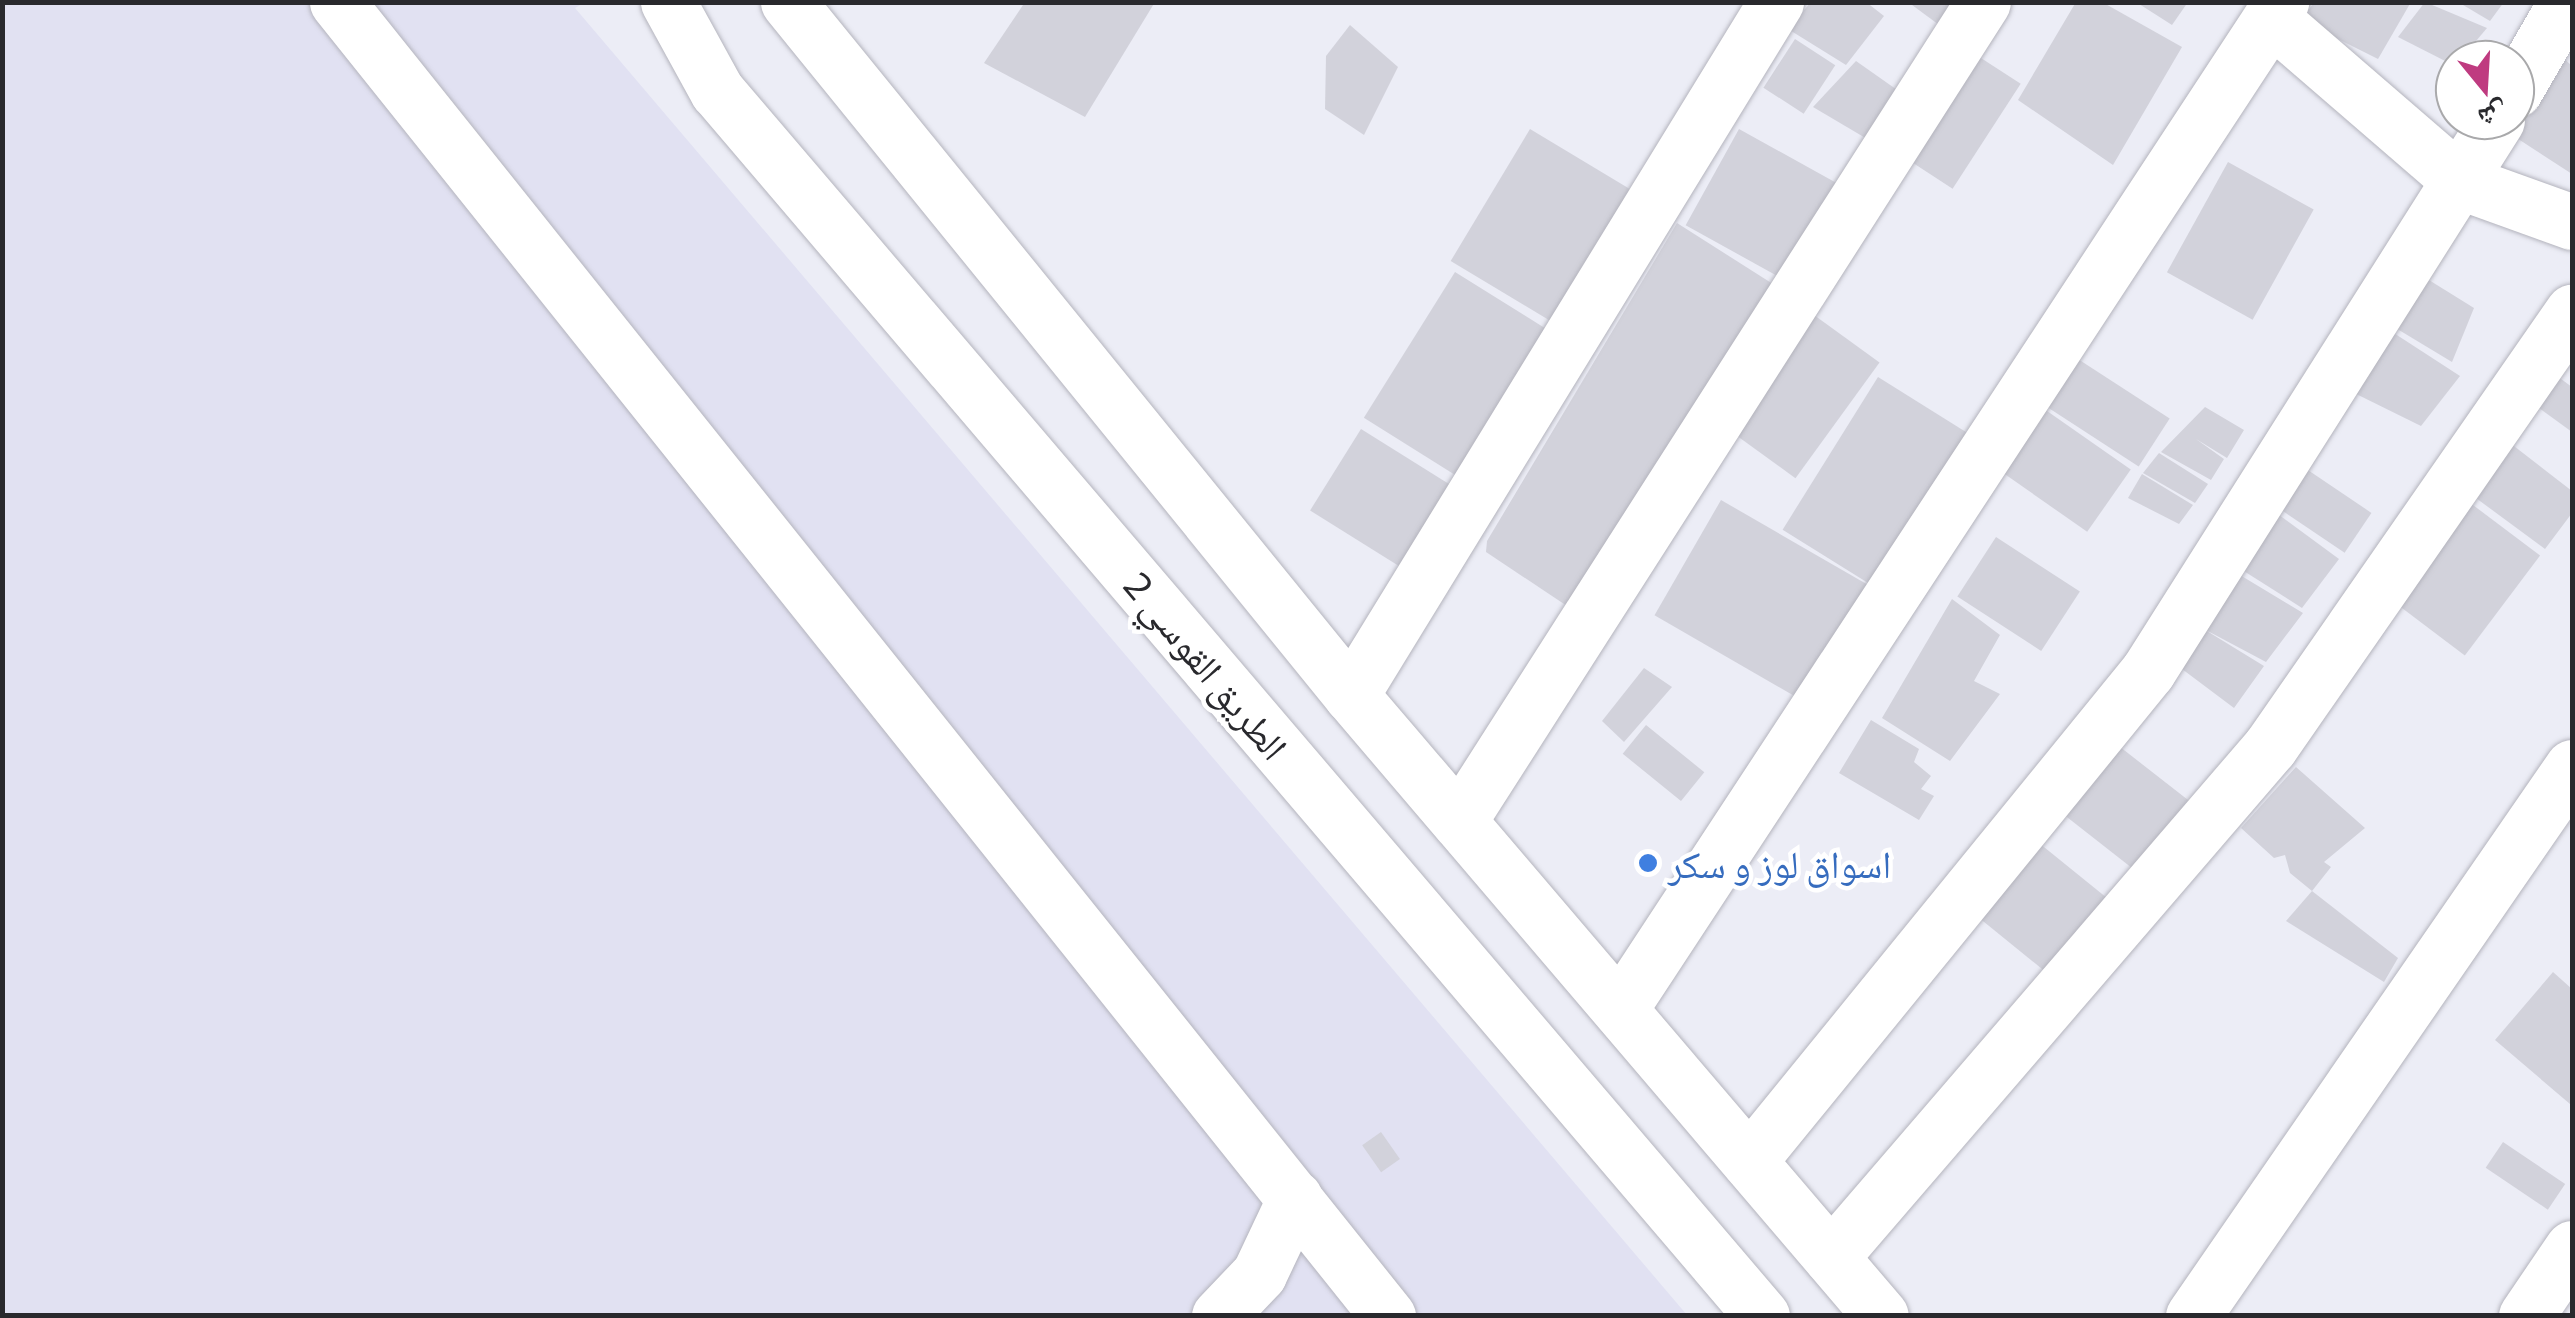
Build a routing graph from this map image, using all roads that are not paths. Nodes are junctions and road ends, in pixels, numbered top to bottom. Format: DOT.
graph roads {
  1 [pos="337,2"];
  2 [pos="668,2"];
  3 [pos="788,2"];
  4 [pos="1776,2"];
  5 [pos="1983,2"];
  6 [pos="2566,2"];
  7 [pos="2276,10"];
  8 [pos="2535,55"];
  9 [pos="2485,140"];
  10 [pos="2461,182"];
  11 [pos="2572,222"];
  12 [pos="2572,312"];
  13 [pos="1351,695"];
  14 [pos="2572,766"];
  15 [pos="1459,821"];
  16 [pos="1620,1009"];
  17 [pos="1749,1162"];
  18 [pos="1295,1198"];
  19 [pos="2572,1248"];
  20 [pos="1831,1257"];
  21 [pos="1227,1312"];
  22 [pos="1388,1316"];
  23 [pos="1762,1316"];
  24 [pos="1881,1316"];
  25 [pos="2193,1316"];
  26 [pos="2526,1316"];
  1 -- 18 [label="main road"];
  2 -- 23 [label="main road, الطريق القوسي 2"];
  3 -- 13 [label="main road"];
  4 -- 13 [label="main road"];
  5 -- 15 [label="main road"];
  6 -- 8 [label="main road"];
  7 -- 10 [label="main road"];
  7 -- 16 [label="main road"];
  9 -- 10 [label="main road"];
  10 -- 11 [label="main road"];
  10 -- 17 [label="main road"];
  12 -- 20 [label="main road"];
  13 -- 15 [label="main road"];
  14 -- 25 [label="main road"];
  15 -- 16 [label="main road"];
  16 -- 17 [label="main road"];
  17 -- 20 [label="main road"];
  18 -- 21 [label="main road"];
  18 -- 22 [label="main road"];
  19 -- 26 [label="main road"];
  20 -- 24 [label="main road"];
}
